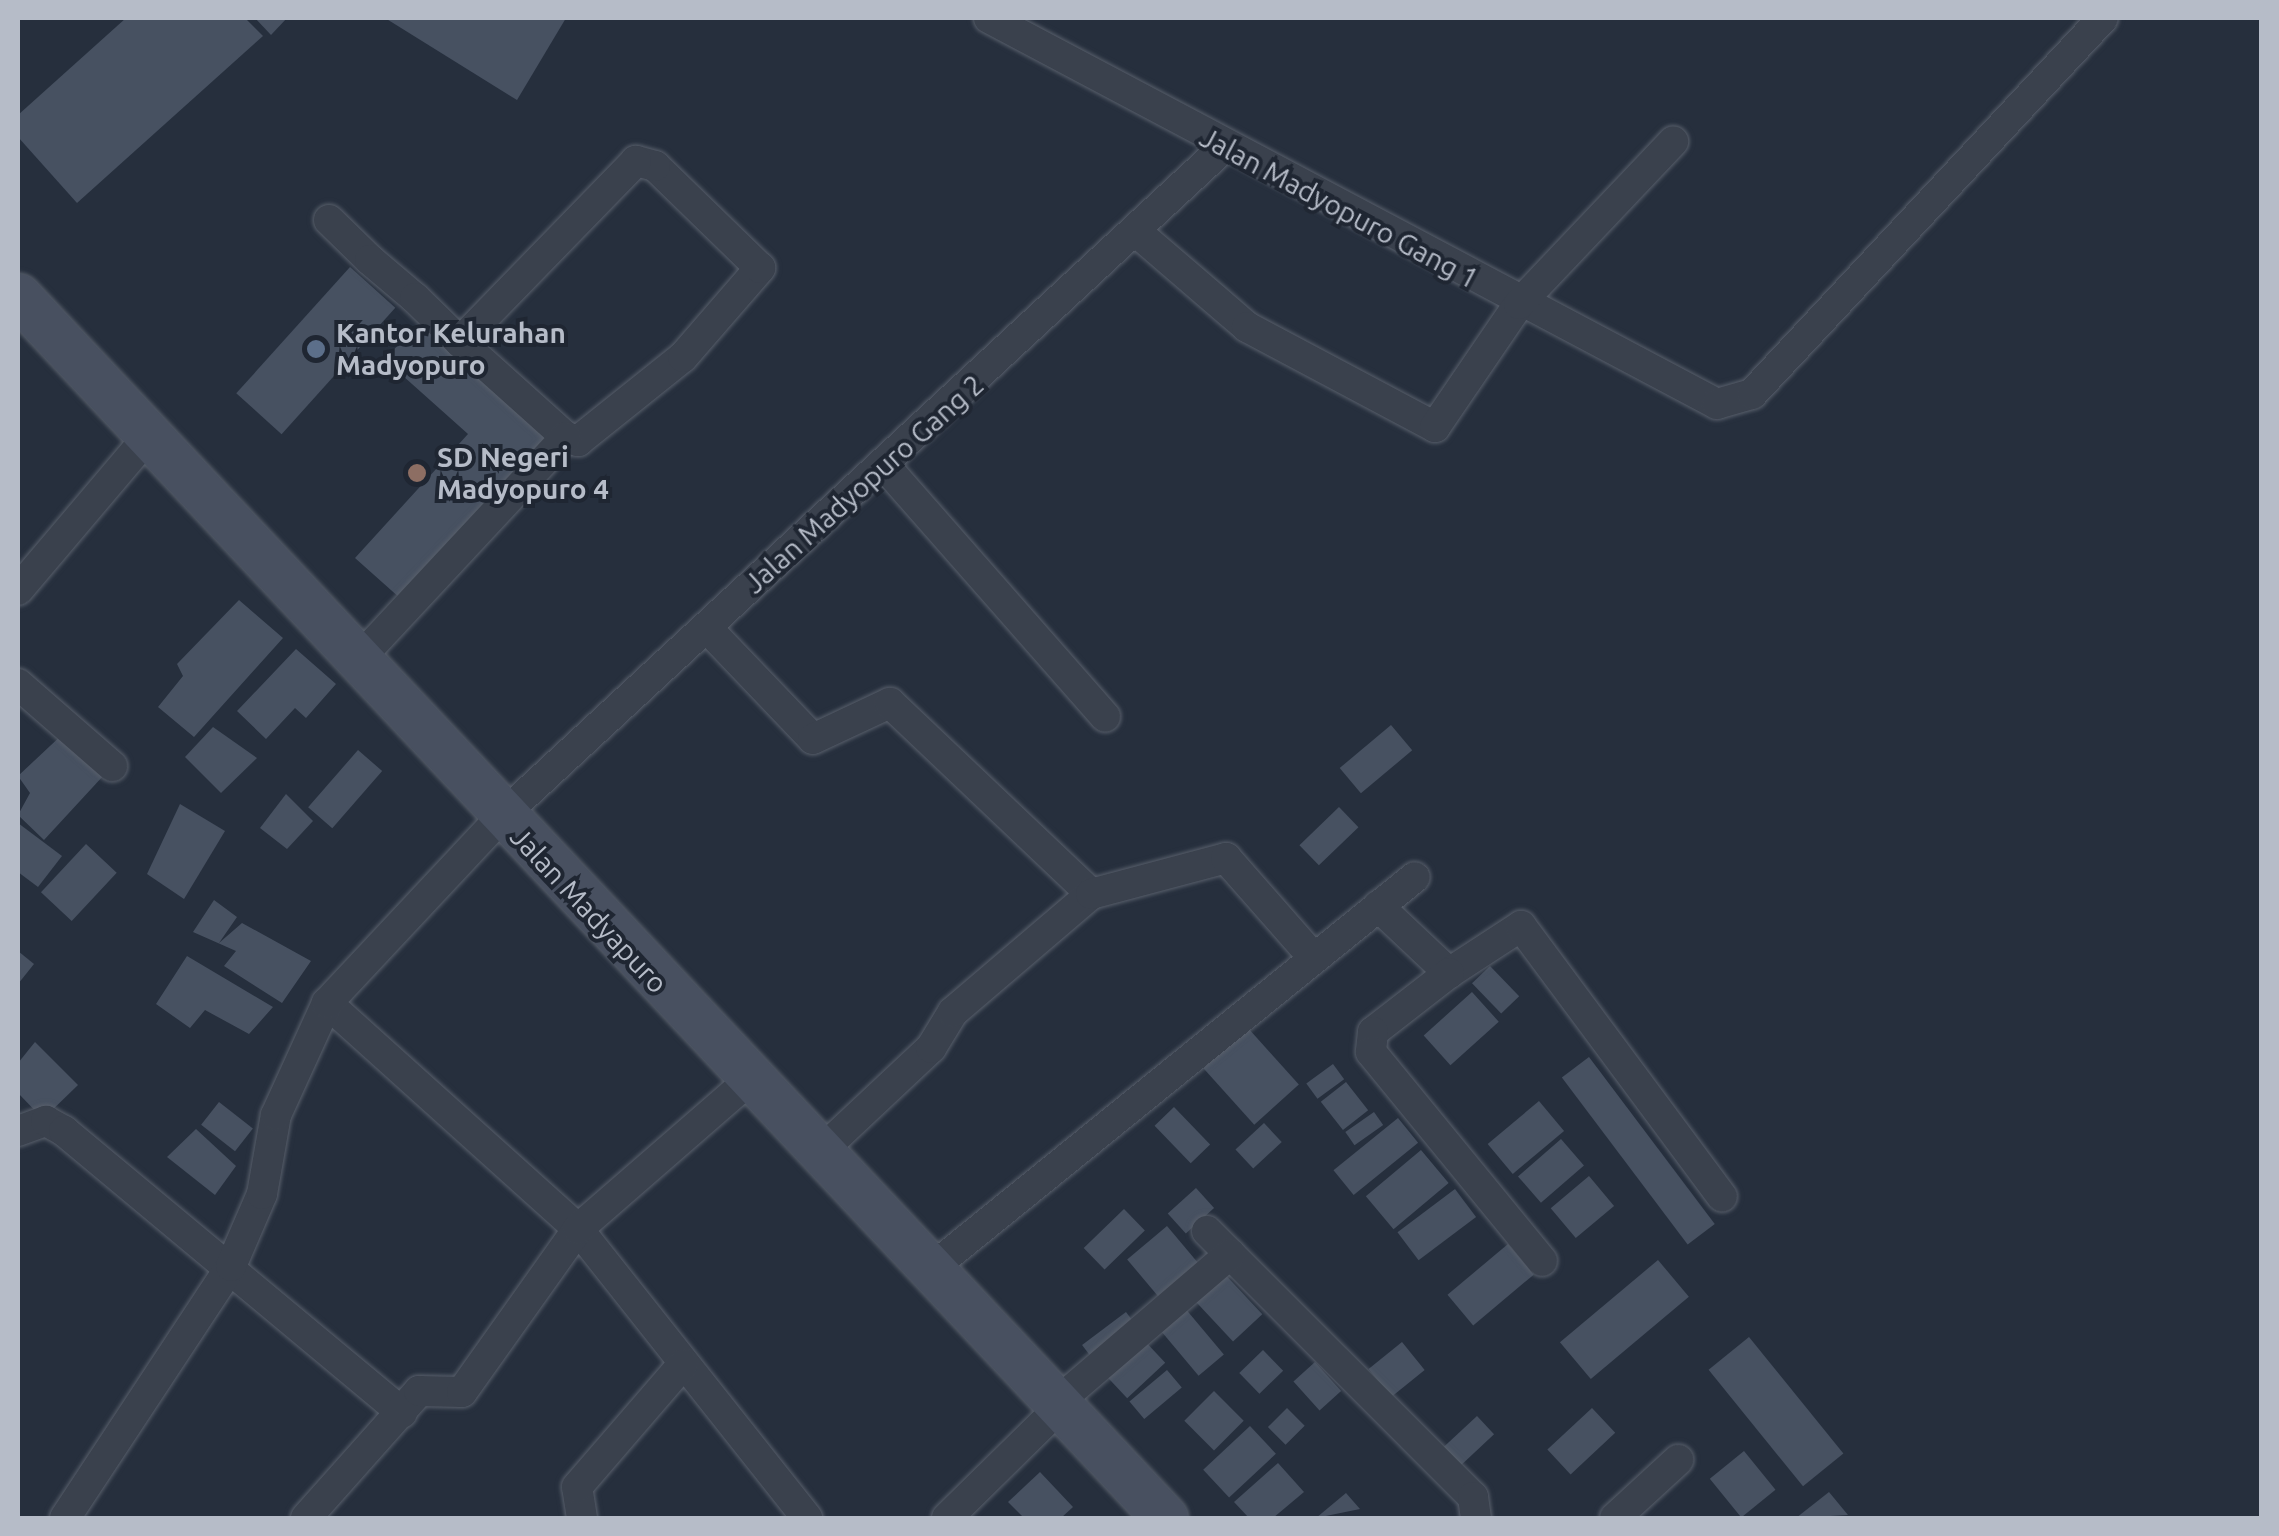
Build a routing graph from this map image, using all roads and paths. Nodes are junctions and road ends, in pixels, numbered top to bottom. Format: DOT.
graph roads {
  1 [pos="989,18"];
  2 [pos="2103,18"];
  3 [pos="1673,142"];
  4 [pos="1223,148"];
  5 [pos="329,220"];
  6 [pos="1140,234"];
  7 [pos="18,296"];
  8 [pos="1520,304"];
  9 [pos="460,342"];
  10 [pos="566,437"];
  11 [pos="146,440"];
  12 [pos="884,465"];
  13 [pos="18,590"];
  14 [pos="707,628"];
  15 [pos="357,661"];
  16 [pos="18,684"];
  17 [pos="1105,717"];
  18 [pos="112,766"];
  19 [pos="502,816"];
  20 [pos="1416,877"];
  21 [pos="1090,894"];
  22 [pos="1378,906"];
  23 [pos="1314,958"];
  24 [pos="1449,973"];
  25 [pos="327,1004"];
  26 [pos="748,1081"];
  27 [pos="18,1131"];
  28 [pos="820,1153"];
  29 [pos="1722,1197"];
  30 [pos="578,1229"];
  31 [pos="1207,1231"];
  32 [pos="1230,1254"];
  33 [pos="1542,1261"];
  34 [pos="231,1266"];
  35 [pos="932,1268"];
  36 [pos="683,1364"];
  37 [pos="1056,1407"];
  38 [pos="402,1413"];
  39 [pos="1678,1460"];
  40 [pos="65,1518"];
  41 [pos="306,1518"];
  42 [pos="582,1518"];
  43 [pos="807,1518"];
  44 [pos="948,1518"];
  45 [pos="1165,1518"];
  46 [pos="1476,1518"];
  47 [pos="1615,1518"];
  1 -- 4 [label="street, Jalan Madyopuro Gang 1"];
  2 -- 8 [label="street, Jalan Madyopuro Gang 1"];
  3 -- 8 [label="street"];
  4 -- 6 [label="street, Jalan Madyopuro Gang 2"];
  4 -- 8 [label="street, Jalan Madyopuro Gang 1"];
  5 -- 9 [label="street"];
  6 -- 8 [label="street"];
  6 -- 12 [label="street, Jalan Madyopuro Gang 2"];
  7 -- 11 [label="main road, Jalan Madyapuro"];
  9 -- 10 [label="street"];
  9 -- 10 [label="street"];
  10 -- 15 [label="street"];
  11 -- 13 [label="street"];
  11 -- 15 [label="main road, Jalan Madyapuro"];
  12 -- 14 [label="street, Jalan Madyopuro Gang 2"];
  12 -- 17 [label="street"];
  14 -- 19 [label="street, Jalan Madyopuro Gang 2"];
  14 -- 21 [label="street"];
  15 -- 19 [label="main road, Jalan Madyapuro"];
  16 -- 18 [label="street"];
  19 -- 25 [label="street, Jalan Madyopuro Gang 2"];
  19 -- 26 [label="main road, Jalan Madyapuro"];
  20 -- 22 [label="street"];
  21 -- 23 [label="street"];
  21 -- 28 [label="street"];
  22 -- 23 [label="street"];
  22 -- 24 [label="street"];
  23 -- 35 [label="street"];
  24 -- 29 [label="street"];
  24 -- 33 [label="street"];
  25 -- 30 [label="street"];
  25 -- 34 [label="street, Jalan Madyopuro Gang 2"];
  26 -- 28 [label="main road, Jalan Madyapuro"];
  26 -- 30 [label="street"];
  27 -- 34 [label="street"];
  28 -- 35 [label="main road, Jalan Madyapuro"];
  30 -- 36 [label="street"];
  30 -- 38 [label="street"];
  31 -- 32 [label="street"];
  32 -- 37 [label="street"];
  32 -- 46 [label="street"];
  34 -- 38 [label="street"];
  34 -- 40 [label="street, Jalan Madyopuro Gang 2"];
  35 -- 37 [label="main road, Jalan Madyapuro"];
  36 -- 42 [label="street"];
  36 -- 43 [label="street"];
  37 -- 44 [label="street"];
  37 -- 45 [label="main road, Jalan Madyapuro"];
  38 -- 41 [label="street"];
  39 -- 47 [label="street"];
}
